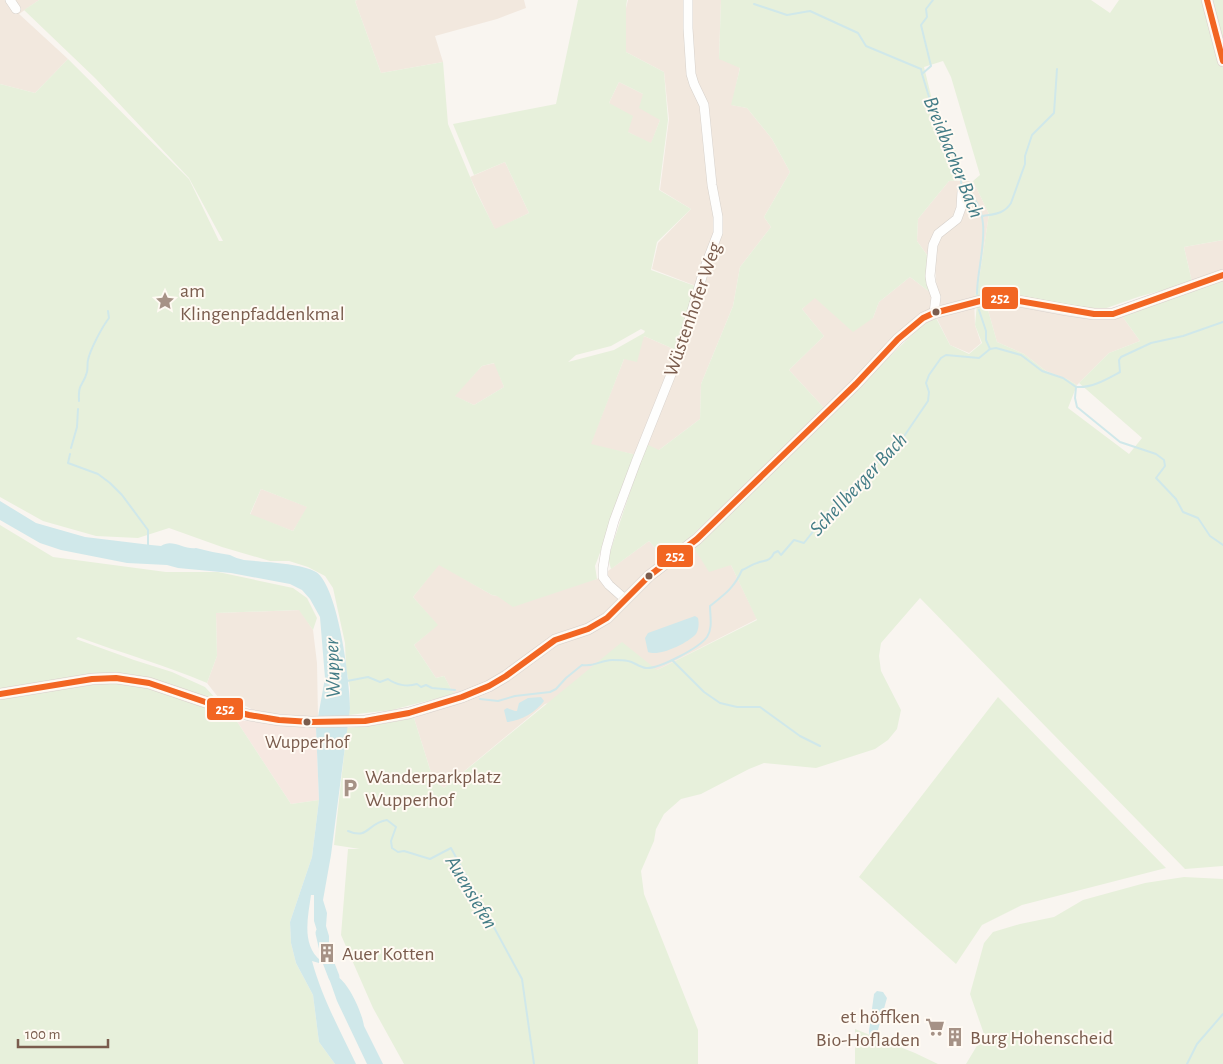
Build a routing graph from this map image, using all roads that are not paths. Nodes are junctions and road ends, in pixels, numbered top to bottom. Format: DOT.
graph roads {
  1 [pos="10,0"];
  2 [pos="688,0"];
  3 [pos="1207,0"];
  4 [pos="16,9"];
  5 [pos="1223,61"];
  6 [pos="962,191"];
  7 [pos="1223,276"];
  8 [pos="934,313"];
  9 [pos="626,600"];
  10 [pos="0,694"];
  1 -- 4 [label="street"];
  2 -- 9 [label="street, Wüstenhofer Weg"];
  3 -- 5 [label="main road"];
  6 -- 8 [label="street"];
  7 -- 8 [label="main road"];
  8 -- 9 [label="main road"];
  9 -- 10 [label="main road"];
}
